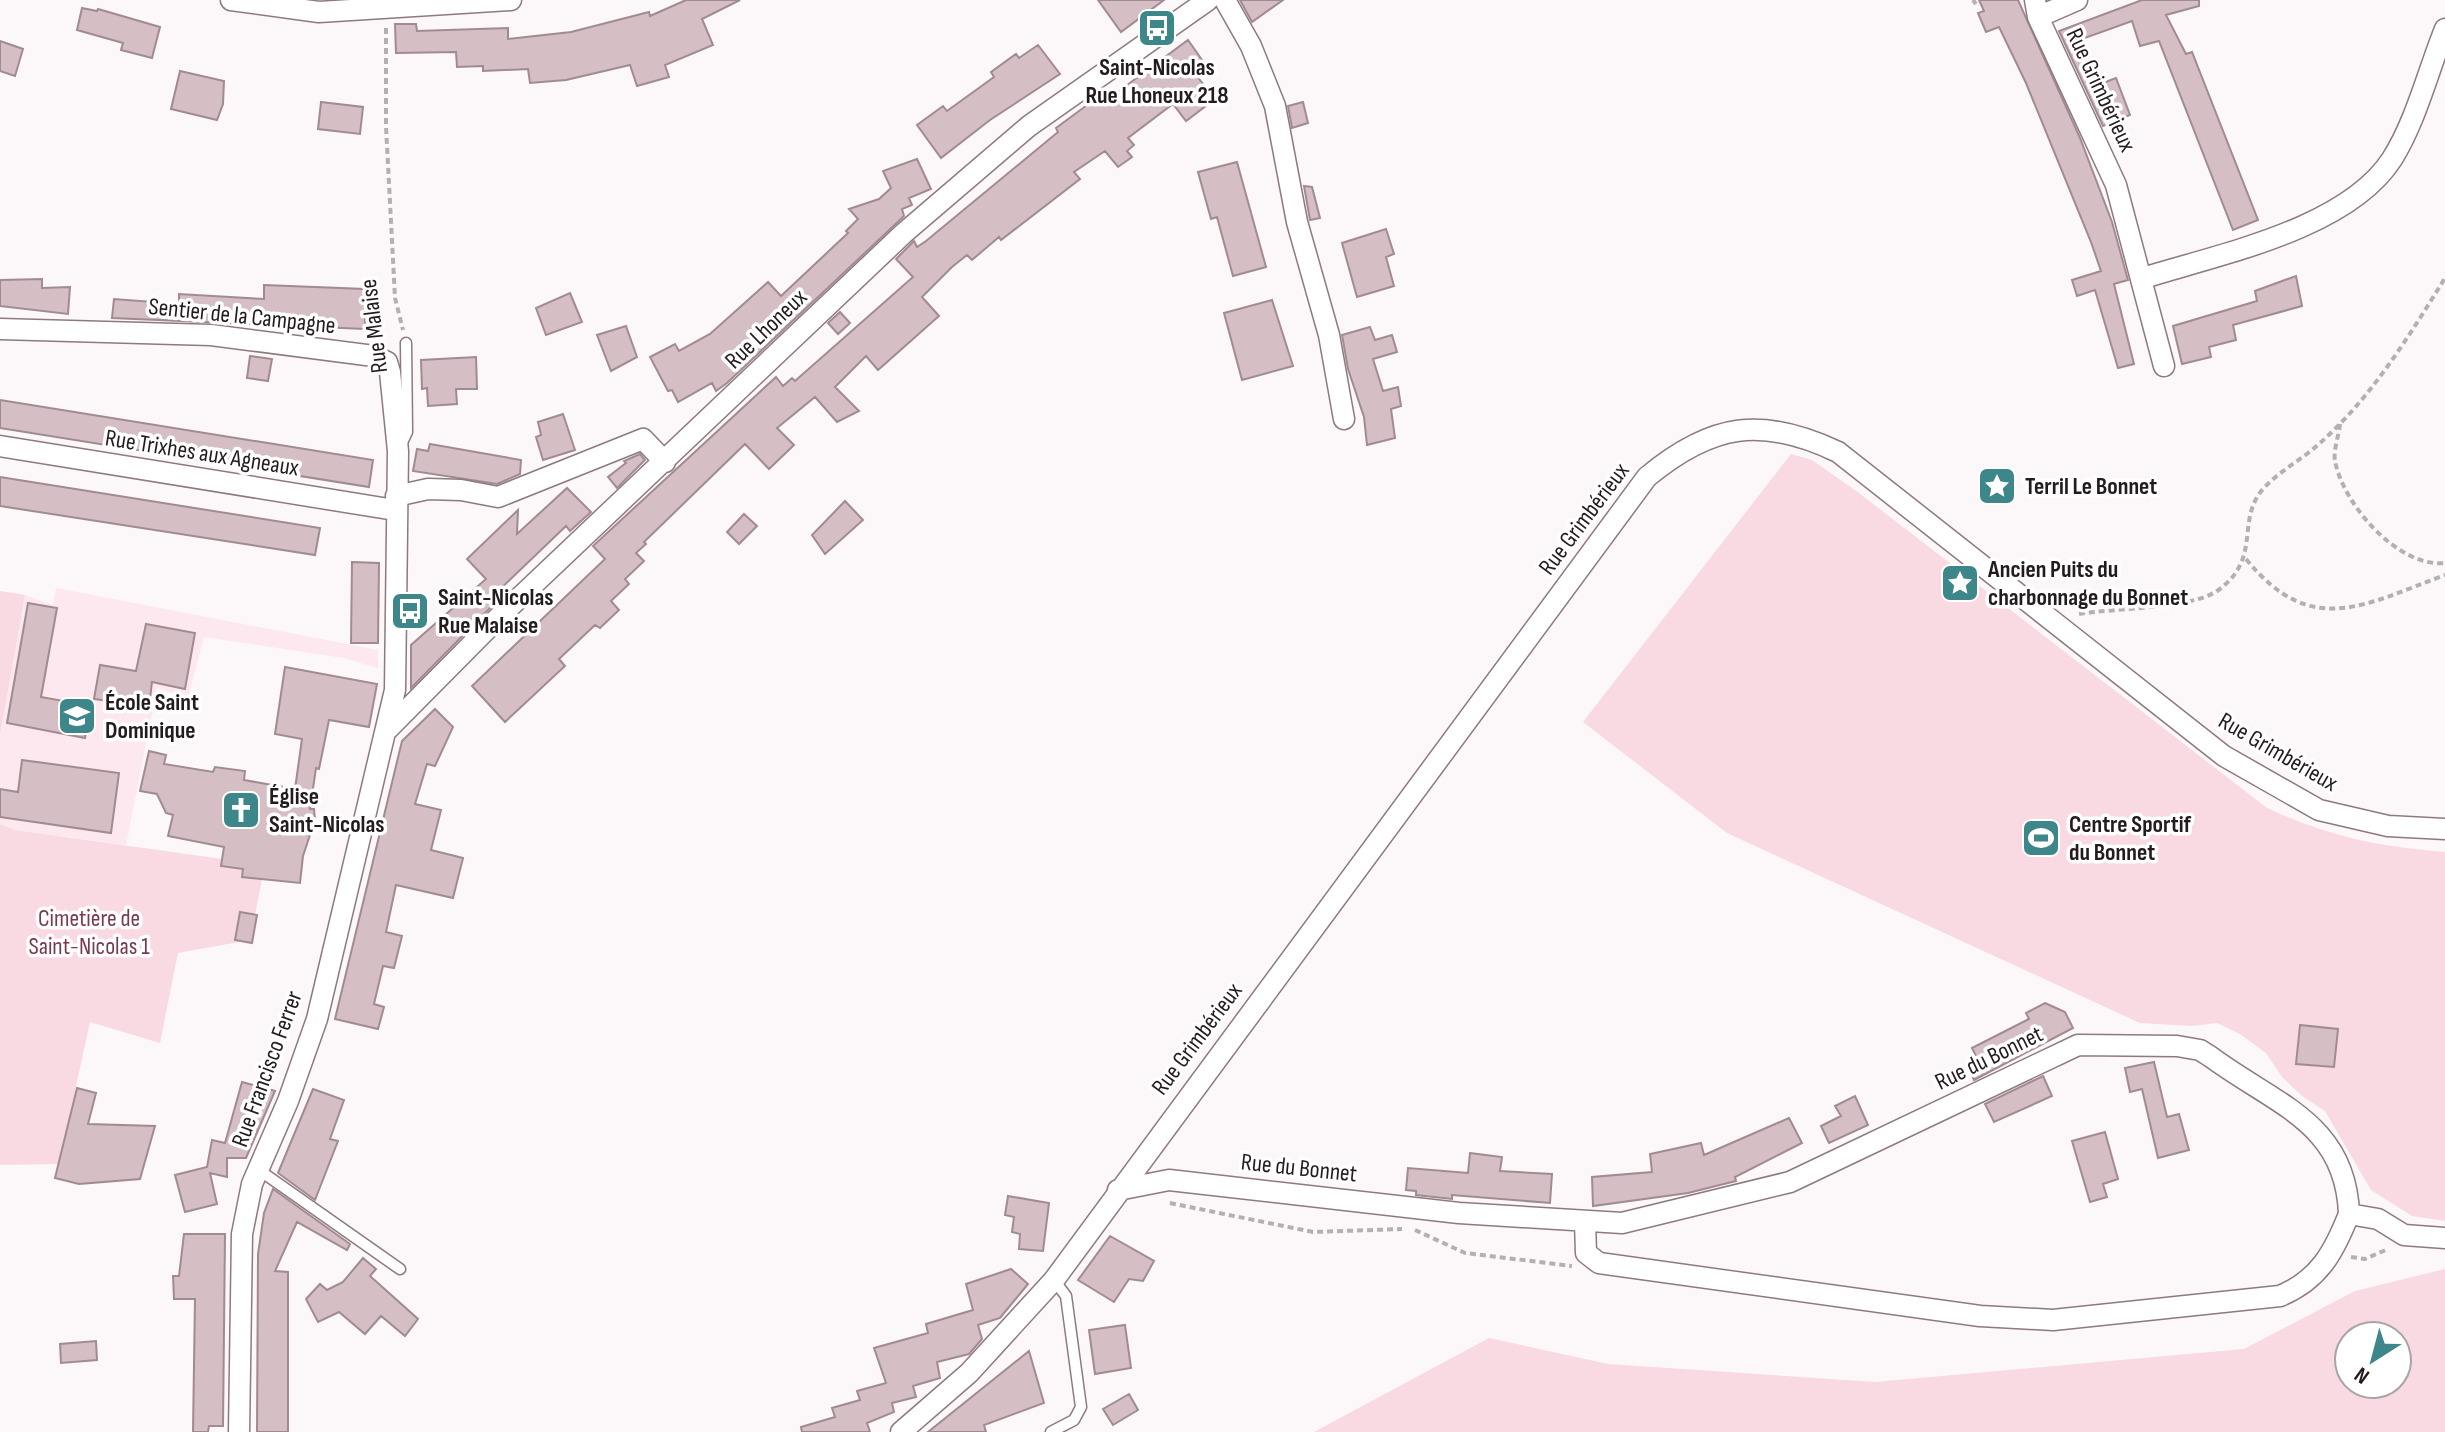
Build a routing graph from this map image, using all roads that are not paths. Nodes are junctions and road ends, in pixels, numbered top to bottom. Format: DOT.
graph roads {
  1 [pos="231,0"];
  2 [pos="511,0"];
  3 [pos="1208,0"];
  4 [pos="1225,0"];
  5 [pos="2077,0"];
  6 [pos="427,4"];
  7 [pos="2036,8"];
  8 [pos="2445,29"];
  9 [pos="2143,278"];
  10 [pos="0,329"];
  11 [pos="406,343"];
  12 [pos="2164,366"];
  13 [pos="1344,419"];
  14 [pos="0,446"];
  15 [pos="398,451"];
  16 [pos="665,462"];
  17 [pos="396,503"];
  18 [pos="388,729"];
  19 [pos="2445,829"];
  20 [pos="259,1170"];
  21 [pos="1118,1190"];
  22 [pos="2349,1214"];
  23 [pos="1585,1222"];
  24 [pos="2445,1238"];
  25 [pos="400,1269"];
  26 [pos="1054,1280"];
  27 [pos="239,1432"];
  28 [pos="901,1432"];
  29 [pos="1051,1432"];
  1 -- 6 [label="street"];
  2 -- 6 [label="street"];
  3 -- 16 [label="street, Rue Lhoneux"];
  4 -- 13 [label="street"];
  5 -- 7 [label="street, Rue Grimbérieux"];
  7 -- 9 [label="street, Rue Grimbérieux"];
  8 -- 9 [label="street"];
  9 -- 12 [label="street, Rue Grimbérieux"];
  10 -- 15 [label="street, Sentier de la Campagne"];
  11 -- 15 [label="lane, Rue Malaise"];
  14 -- 17 [label="street, Rue Trixhes aux Agneaux"];
  15 -- 17 [label="street, Rue Malaise"];
  16 -- 17 [label="street, Rue Trixhes aux Agneaux"];
  16 -- 18 [label="street, Rue Lhoneux"];
  17 -- 18 [label="street, Rue Malaise"];
  18 -- 20 [label="street, Rue Francisco Ferrer"];
  19 -- 21 [label="street, Rue Grimbérieux"];
  20 -- 25 [label="lane"];
  20 -- 27 [label="street, Rue Francisco Ferrer"];
  21 -- 23 [label="street, Rue du Bonnet"];
  21 -- 26 [label="street"];
  22 -- 23 [label="street, Rue du Bonnet"];
  22 -- 23 [label="street, Rue du Bonnet"];
  22 -- 24 [label="street"];
  26 -- 28 [label="street"];
  26 -- 29 [label="lane"];
}
